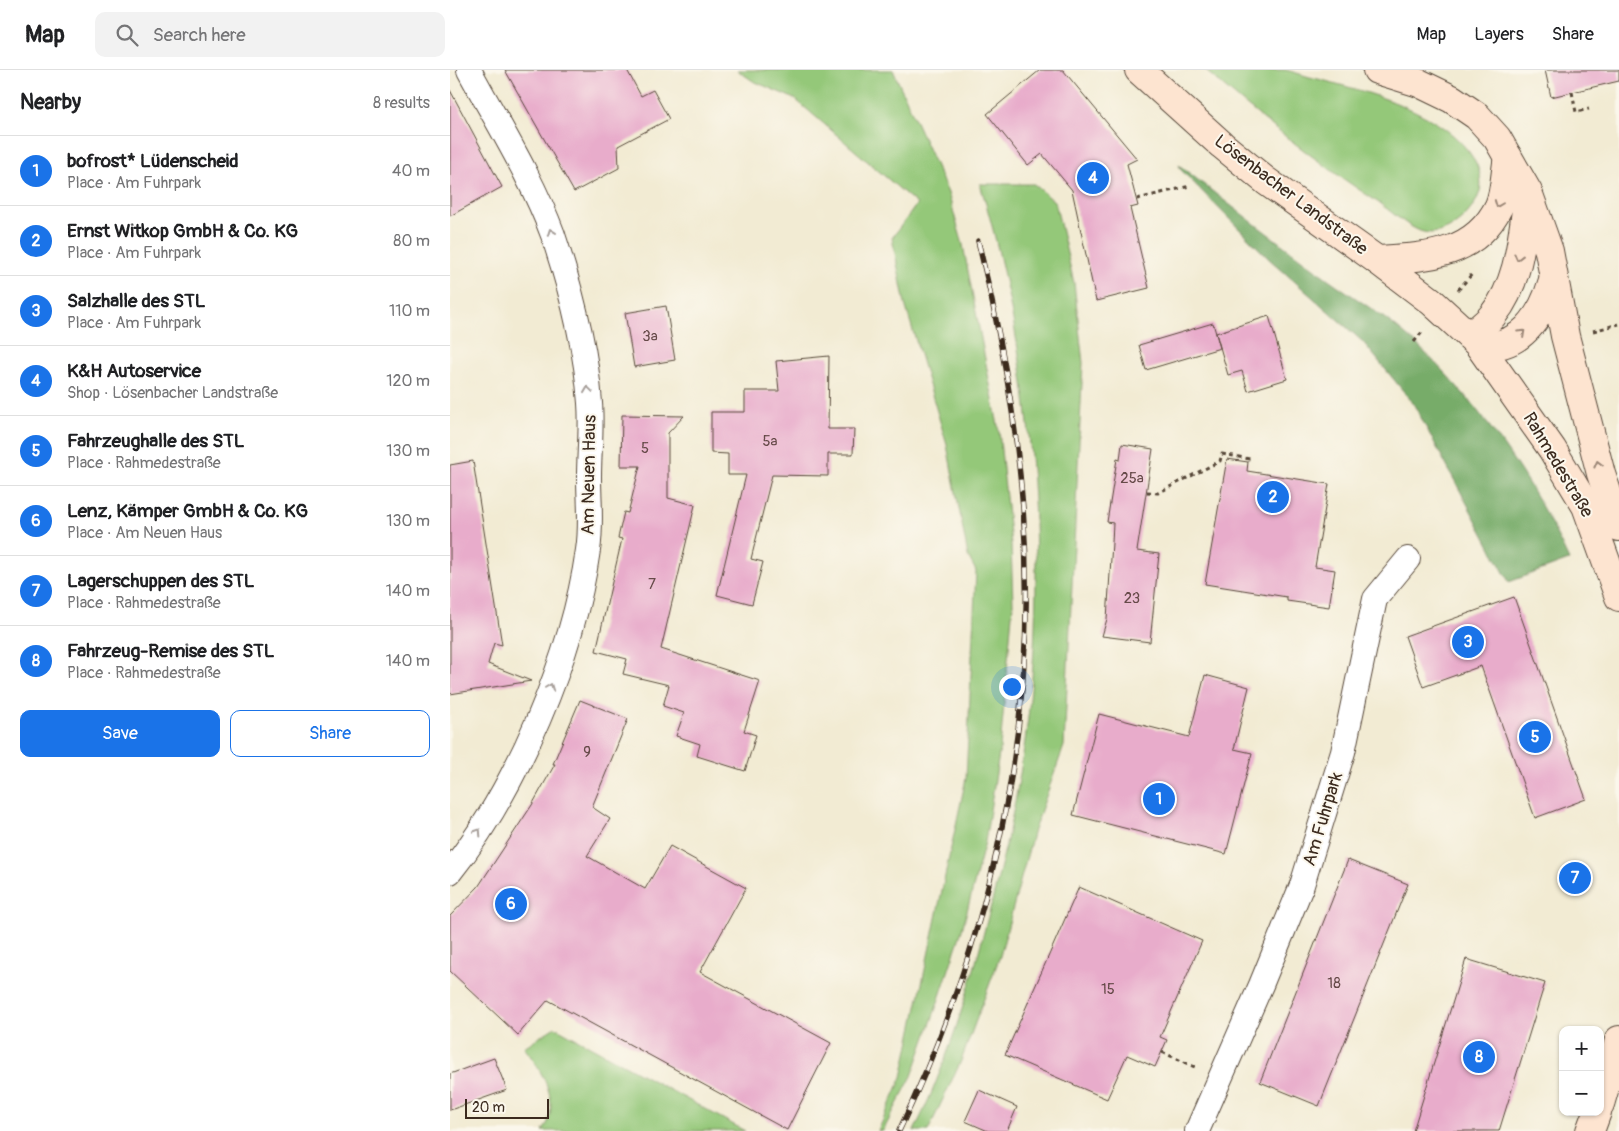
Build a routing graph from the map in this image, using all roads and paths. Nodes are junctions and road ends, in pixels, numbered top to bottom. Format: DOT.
graph roads {
  1 [pos="469,70"];
  2 [pos="1139,70"];
  3 [pos="1377,70"];
  4 [pos="1423,76"];
  5 [pos="1572,92"];
  6 [pos="1589,109"];
  7 [pos="1508,157"];
  8 [pos="1190,186"];
  9 [pos="1528,192"];
  10 [pos="1137,199"];
  11 [pos="1377,260"];
  12 [pos="1553,280"];
  13 [pos="1619,324"];
  14 [pos="1600,329"];
  15 [pos="1474,340"];
  16 [pos="1250,459"];
  17 [pos="1147,492"];
  18 [pos="1619,527"];
  19 [pos="1408,559"];
  20 [pos="1619,597"];
  21 [pos="450,872"];
  22 [pos="1619,1040"];
  23 [pos="1162,1052"];
  24 [pos="1220,1078"];
  25 [pos="1604,1091"];
  26 [pos="1596,1116"];
  27 [pos="1197,1131"];
  28 [pos="1590,1131"];
  21 -- 1 [label="street, Am Neuen Haus, one-way"];
  2 -- 11 [label="main road, Lösenbacher Landstraße"];
  3 -- 4 [label="main road"];
  4 -- 7 [label="main road"];
  5 -- 6 [label="path"];
  7 -- 9 [label="main road"];
  7 -- 11 [label="main road, one-way"];
  8 -- 10 [label="path"];
  9 -- 12 [label="main road"];
  9 -- 15 [label="main road, one-way"];
  11 -- 15 [label="main road, Rahmedestraße"];
  15 -- 12 [label="main road, one-way"];
  18 -- 12 [label="main road, one-way"];
  13 -- 14 [label="path"];
  15 -- 20 [label="main road, Rahmedestraße"];
  16 -- 17 [label="path"];
  19 -- 24 [label="street, Am Fuhrpark"];
  22 -- 25 [label="main road"];
  23 -- 24 [label="path"];
  24 -- 27 [label="street, Am Fuhrpark"];
  26 -- 28 [label="main road"];
}
